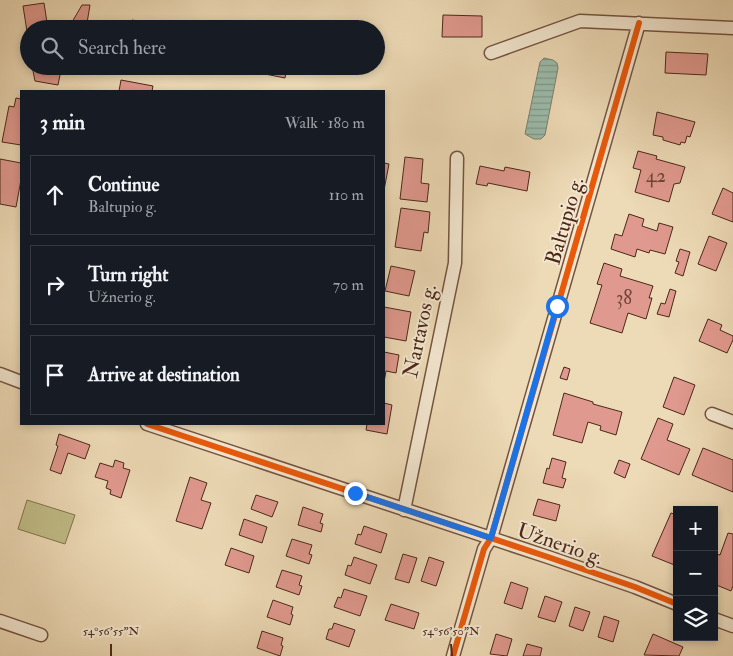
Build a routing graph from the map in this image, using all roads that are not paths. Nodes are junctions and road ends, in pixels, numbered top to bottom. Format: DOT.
graph roads {
  1 [pos="638,23"];
  2 [pos="733,28"];
  3 [pos="491,53"];
  4 [pos="457,158"];
  5 [pos="0,374"];
  6 [pos="20,382"];
  7 [pos="712,414"];
  8 [pos="733,422"];
  9 [pos="150,425"];
  10 [pos="404,510"];
  11 [pos="491,538"];
  12 [pos="673,602"];
  13 [pos="718,620"];
  14 [pos="0,621"];
  15 [pos="733,626"];
  16 [pos="41,635"];
  17 [pos="453,656"];
  1 -- 2 [label="street"];
  1 -- 3 [label="street"];
  1 -- 11 [label="street, Baltupio g."];
  4 -- 10 [label="street, Nartavos g."];
  5 -- 6 [label="street"];
  7 -- 8 [label="street"];
  9 -- 10 [label="street, Užnerio g."];
  10 -- 11 [label="street, Užnerio g."];
  11 -- 12 [label="street, Užnerio g."];
  11 -- 17 [label="street, Baltupio g."];
  13 -- 15 [label="street"];
  14 -- 16 [label="street"];
}
